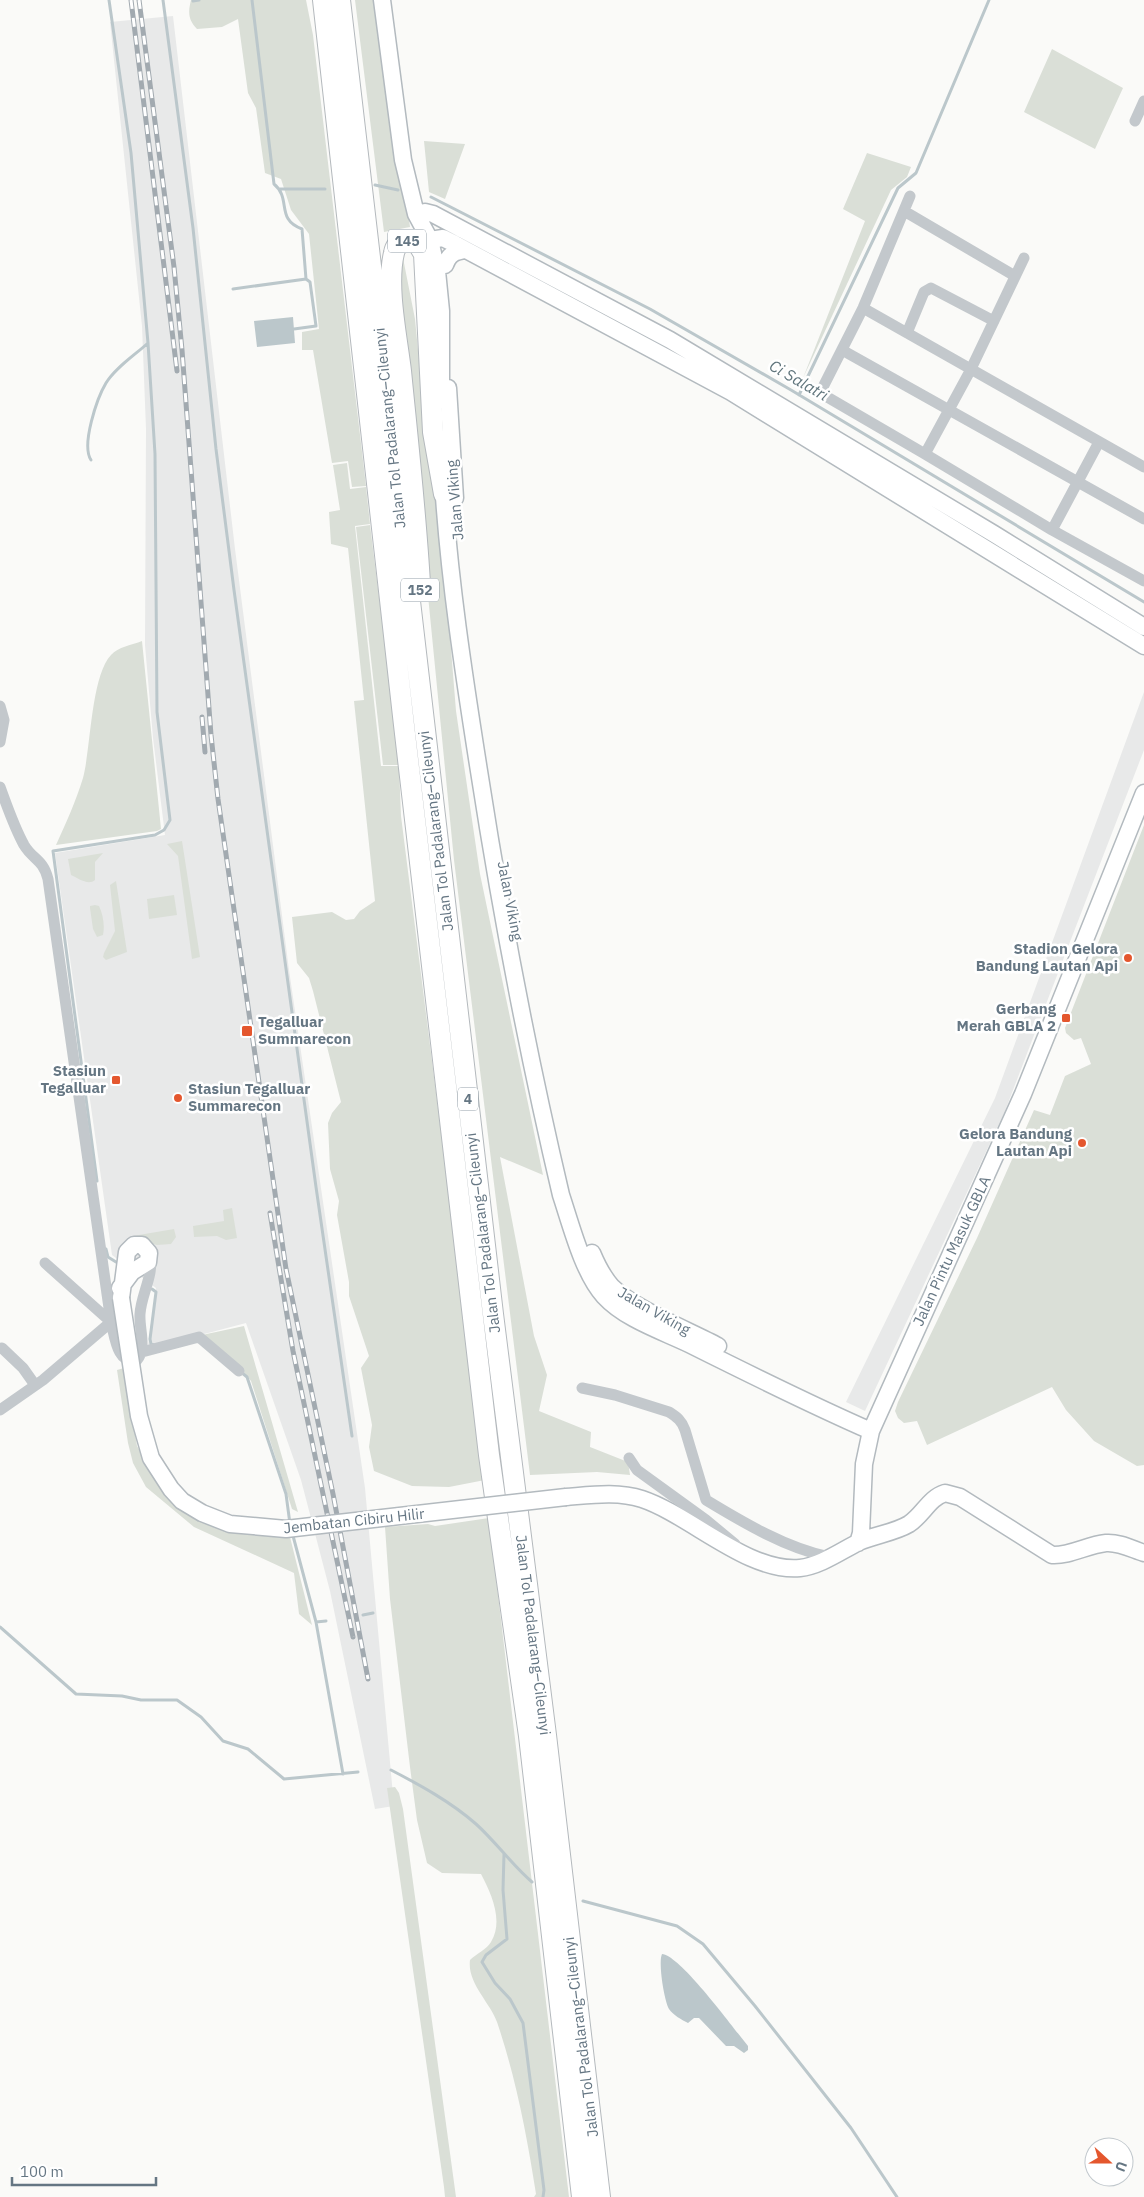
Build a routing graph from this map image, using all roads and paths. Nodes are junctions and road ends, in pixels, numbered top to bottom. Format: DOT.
graph roads {
  1 [pos="324,0"];
  2 [pos="340,0"];
  3 [pos="382,0"];
  4 [pos="392,0"];
  5 [pos="1144,101"];
  6 [pos="1135,121"];
  7 [pos="910,196"];
  8 [pos="904,211"];
  9 [pos="420,213"];
  10 [pos="434,239"];
  11 [pos="465,250"];
  12 [pos="1024,258"];
  13 [pos="445,265"];
  14 [pos="1015,276"];
  15 [pos="863,308"];
  16 [pos="994,321"];
  17 [pos="907,333"];
  18 [pos="842,350"];
  19 [pos="972,368"];
  20 [pos="949,410"];
  21 [pos="1099,442"];
  22 [pos="925,454"];
  23 [pos="1144,467"];
  24 [pos="1077,483"];
  25 [pos="444,494"];
  26 [pos="413,497"];
  27 [pos="1144,519"];
  28 [pos="1052,530"];
  29 [pos="1144,581"];
  30 [pos="1144,627"];
  31 [pos="1144,646"];
  32 [pos="409,683"];
  33 [pos="0,706"];
  34 [pos="0,742"];
  35 [pos="0,787"];
  36 [pos="1144,793"];
  37 [pos="45,1264"];
  38 [pos="146,1266"];
  39 [pos="120,1293"];
  40 [pos="111,1322"];
  41 [pos="2,1348"];
  42 [pos="142,1352"];
  43 [pos="239,1372"];
  44 [pos="36,1385"];
  45 [pos="582,1388"];
  46 [pos="0,1410"];
  47 [pos="873,1426"];
  48 [pos="630,1458"];
  49 [pos="858,1543"];
  50 [pos="740,1552"];
  51 [pos="1144,1553"];
  52 [pos="830,1557"];
  53 [pos="582,2197"];
  54 [pos="600,2197"];
  1 -- 32 [label="highway, Jalan Tol Padalarang–Cileunyi / 4"];
  2 -- 32 [label="highway, Jalan Tol Padalarang–Cileunyi / 4"];
  3 -- 9 [label="street"];
  4 -- 9 [label="street"];
  5 -- 6 [label="street"];
  7 -- 8 [label="street"];
  8 -- 14 [label="street"];
  8 -- 15 [label="street"];
  9 -- 10 [label="street, Jalan Viking"];
  9 -- 30 [label="street"];
  10 -- 11 [label="street"];
  10 -- 13 [label="street, Jalan Viking"];
  10 -- 25 [label="street, Jalan Viking"];
  11 -- 13 [label="street"];
  11 -- 31 [label="street"];
  12 -- 14 [label="street"];
  13 -- 47 [label="street, Jalan Viking"];
  14 -- 16 [label="street"];
  15 -- 17 [label="street"];
  15 -- 18 [label="street"];
  16 -- 17 [label="street"];
  16 -- 19 [label="street"];
  17 -- 19 [label="street"];
  18 -- 20 [label="street"];
  18 -- 22 [label="street"];
  19 -- 20 [label="street"];
  19 -- 21 [label="street"];
  20 -- 22 [label="street"];
  20 -- 24 [label="street"];
  21 -- 23 [label="street"];
  21 -- 24 [label="street"];
  22 -- 28 [label="street"];
  24 -- 27 [label="street"];
  24 -- 28 [label="street"];
  25 -- 26 [label="highway, 145"];
  25 -- 47 [label="street, Jalan Viking"];
  26 -- 32 [label="highway, 152"];
  28 -- 29 [label="street"];
  32 -- 53 [label="highway, Jalan Tol Padalarang–Cileunyi / 4"];
  32 -- 54 [label="highway, Jalan Tol Padalarang–Cileunyi / 4"];
  33 -- 34 [label="street"];
  35 -- 40 [label="street"];
  36 -- 47 [label="street, Jalan Pintu Masuk GBLA"];
  37 -- 40 [label="street"];
  38 -- 39 [label="street"];
  38 -- 39 [label="street"];
  38 -- 42 [label="street"];
  39 -- 50 [label="street, Jembatan Cibiru Hilir, bridge"];
  40 -- 42 [label="street"];
  40 -- 44 [label="street"];
  41 -- 44 [label="street"];
  42 -- 43 [label="street"];
  44 -- 46 [label="street"];
  45 -- 52 [label="street"];
  47 -- 49 [label="street, Jalan Pintu Masuk GBLA"];
  48 -- 50 [label="street"];
  49 -- 51 [label="street, Jembatan Cibiru Hilir"];
  49 -- 52 [label="street, Jembatan Cibiru Hilir"];
  50 -- 52 [label="street, Jembatan Cibiru Hilir"];
}
